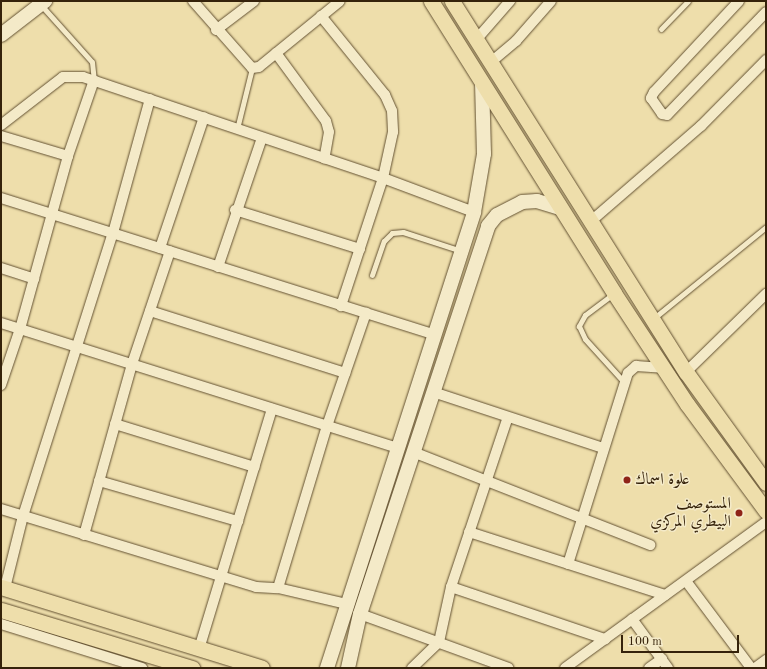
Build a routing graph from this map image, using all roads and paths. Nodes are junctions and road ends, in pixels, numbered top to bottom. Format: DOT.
graph roads {
  1 [pos="193,1"];
  2 [pos="254,1"];
  3 [pos="340,1"];
  4 [pos="431,1"];
  5 [pos="452,1"];
  6 [pos="510,1"];
  7 [pos="552,1"];
  8 [pos="688,1"];
  9 [pos="739,1"];
  10 [pos="41,2"];
  11 [pos="766,12"];
  12 [pos="321,16"];
  13 [pos="3,29"];
  14 [pos="661,29"];
  15 [pos="216,30"];
  16 [pos="476,40"];
  17 [pos="276,53"];
  18 [pos="766,60"];
  19 [pos="491,62"];
  20 [pos="252,68"];
  21 [pos="94,80"];
  22 [pos="482,83"];
  23 [pos="150,99"];
  24 [pos="204,117"];
  25 [pos="1,125"];
  26 [pos="237,129"];
  27 [pos="1,136"];
  28 [pos="262,138"];
  29 [pos="68,156"];
  30 [pos="324,159"];
  31 [pos="383,178"];
  32 [pos="1,198"];
  33 [pos="560,208"];
  34 [pos="235,210"];
  35 [pos="474,212"];
  36 [pos="52,214"];
  37 [pos="590,222"];
  38 [pos="766,227"];
  39 [pos="113,233"];
  40 [pos="464,246"];
  41 [pos="480,246"];
  42 [pos="165,249"];
  43 [pos="360,249"];
  44 [pos="218,267"];
  45 [pos="1,268"];
  46 [pos="372,275"];
  47 [pos="34,279"];
  48 [pos="614,293"];
  49 [pos="766,294"];
  50 [pos="638,298"];
  51 [pos="342,306"];
  52 [pos="624,308"];
  53 [pos="150,311"];
  54 [pos="366,313"];
  55 [pos="652,320"];
  56 [pos="1,323"];
  57 [pos="20,329"];
  58 [pos="435,335"];
  59 [pos="76,347"];
  60 [pos="132,364"];
  61 [pos="663,368"];
  62 [pos="686,372"];
  63 [pos="345,373"];
  64 [pos="624,382"];
  65 [pos="1,385"];
  66 [pos="432,392"];
  67 [pos="272,409"];
  68 [pos="409,413"];
  69 [pos="508,417"];
  70 [pos="424,419"];
  71 [pos="115,424"];
  72 [pos="327,426"];
  73 [pos="398,448"];
  74 [pos="603,448"];
  75 [pos="413,452"];
  76 [pos="255,467"];
  77 [pos="764,476"];
  78 [pos="99,481"];
  79 [pos="489,481"];
  80 [pos="1,509"];
  81 [pos="766,511"];
  82 [pos="23,516"];
  83 [pos="581,520"];
  84 [pos="238,521"];
  85 [pos="766,522"];
  86 [pos="469,532"];
  87 [pos="84,534"];
  88 [pos="650,546"];
  89 [pos="568,564"];
  90 [pos="221,576"];
  91 [pos="686,581"];
  92 [pos="3,587"];
  93 [pos="278,588"];
  94 [pos="451,588"];
  95 [pos="665,595"];
  96 [pos="347,604"];
  97 [pos="1,610"];
  98 [pos="360,614"];
  99 [pos="632,619"];
  100 [pos="1,624"];
  101 [pos="605,639"];
  102 [pos="439,642"];
  103 [pos="200,649"];
  104 [pos="662,659"];
  105 [pos="766,660"];
  106 [pos="111,663"];
  107 [pos="142,668"];
  108 [pos="192,668"];
  109 [pos="262,668"];
  110 [pos="327,668"];
  111 [pos="348,668"];
  112 [pos="412,668"];
  113 [pos="508,668"];
  114 [pos="565,668"];
  115 [pos="649,668"];
  116 [pos="668,668"];
  117 [pos="751,668"];
  118 [pos="755,668"];
  1 -- 15 [label="street"];
  2 -- 15 [label="street"];
  3 -- 12 [label="street"];
  4 -- 22 [label="main road"];
  5 -- 16 [label="main road"];
  6 -- 16 [label="street"];
  7 -- 19 [label="street"];
  8 -- 14 [label="lane"];
  9 -- 11 [label="street"];
  10 -- 13 [label="main road"];
  10 -- 21 [label="lane"];
  12 -- 17 [label="street"];
  12 -- 31 [label="street"];
  15 -- 20 [label="street"];
  16 -- 19 [label="main road"];
  17 -- 20 [label="street"];
  17 -- 30 [label="street"];
  18 -- 37 [label="street"];
  19 -- 37 [label="main road"];
  20 -- 26 [label="lane"];
  21 -- 23 [label="street"];
  21 -- 25 [label="street"];
  21 -- 29 [label="street"];
  22 -- 33 [label="main road"];
  22 -- 35 [label="main road"];
  23 -- 24 [label="street"];
  23 -- 39 [label="street"];
  24 -- 26 [label="street"];
  24 -- 42 [label="street"];
  26 -- 28 [label="street"];
  27 -- 29 [label="street"];
  28 -- 30 [label="street"];
  28 -- 34 [label="street"];
  29 -- 36 [label="street"];
  30 -- 31 [label="street"];
  31 -- 35 [label="street"];
  31 -- 43 [label="street"];
  32 -- 36 [label="street"];
  33 -- 41 [label="main road"];
  33 -- 48 [label="main road"];
  34 -- 43 [label="street"];
  34 -- 44 [label="street"];
  35 -- 40 [label="main road"];
  36 -- 39 [label="street"];
  36 -- 47 [label="street"];
  37 -- 50 [label="main road"];
  38 -- 55 [label="lane"];
  39 -- 42 [label="street"];
  39 -- 59 [label="street"];
  40 -- 41 [label="main road"];
  40 -- 46 [label="lane"];
  40 -- 58 [label="main road"];
  41 -- 66 [label="main road"];
  42 -- 44 [label="street"];
  42 -- 53 [label="street"];
  43 -- 51 [label="street"];
  44 -- 51 [label="street"];
  45 -- 47 [label="street"];
  47 -- 57 [label="street"];
  48 -- 52 [label="main road"];
  48 -- 64 [label="lane"];
  49 -- 62 [label="street"];
  50 -- 52 [label="main road"];
  50 -- 55 [label="main road"];
  51 -- 54 [label="street"];
  52 -- 61 [label="main road"];
  53 -- 60 [label="street"];
  53 -- 63 [label="street"];
  54 -- 58 [label="street"];
  54 -- 63 [label="street"];
  55 -- 62 [label="main road"];
  56 -- 57 [label="street"];
  57 -- 59 [label="street"];
  57 -- 65 [label="street"];
  58 -- 68 [label="main road"];
  59 -- 60 [label="street"];
  59 -- 82 [label="street"];
  60 -- 67 [label="street"];
  60 -- 71 [label="street"];
  61 -- 64 [label="street"];
  61 -- 81 [label="main road"];
  62 -- 77 [label="main road"];
  63 -- 72 [label="street"];
  64 -- 74 [label="street"];
  66 -- 69 [label="street"];
  66 -- 70 [label="main road"];
  67 -- 72 [label="street"];
  67 -- 76 [label="street"];
  68 -- 70 [label="main road"];
  68 -- 73 [label="main road"];
  69 -- 74 [label="street"];
  69 -- 79 [label="street"];
  70 -- 75 [label="main road"];
  71 -- 76 [label="street"];
  71 -- 78 [label="street"];
  72 -- 73 [label="street"];
  72 -- 93 [label="street"];
  73 -- 96 [label="main road"];
  74 -- 83 [label="street"];
  75 -- 79 [label="street"];
  75 -- 98 [label="main road"];
  76 -- 84 [label="street"];
  78 -- 84 [label="street"];
  78 -- 87 [label="street"];
  79 -- 83 [label="street"];
  79 -- 86 [label="street"];
  80 -- 82 [label="street"];
  82 -- 87 [label="street"];
  82 -- 92 [label="street"];
  83 -- 88 [label="street"];
  83 -- 89 [label="street"];
  84 -- 90 [label="street"];
  85 -- 91 [label="street"];
  86 -- 89 [label="street"];
  86 -- 94 [label="street"];
  87 -- 90 [label="street"];
  89 -- 95 [label="street"];
  90 -- 93 [label="street"];
  90 -- 103 [label="street"];
  91 -- 95 [label="street"];
  91 -- 117 [label="street"];
  92 -- 103 [label="main road"];
  93 -- 96 [label="street"];
  94 -- 101 [label="street"];
  94 -- 102 [label="street"];
  95 -- 99 [label="street"];
  96 -- 110 [label="main road"];
  97 -- 108 [label="main road"];
  98 -- 102 [label="street"];
  98 -- 111 [label="main road"];
  99 -- 101 [label="street"];
  99 -- 104 [label="street"];
  100 -- 106 [label="street"];
  101 -- 114 [label="street"];
  102 -- 112 [label="street"];
  102 -- 113 [label="street"];
  103 -- 109 [label="main road"];
  104 -- 115 [label="street"];
  104 -- 116 [label="street"];
  105 -- 118 [label="street"];
  106 -- 107 [label="street"];
}
